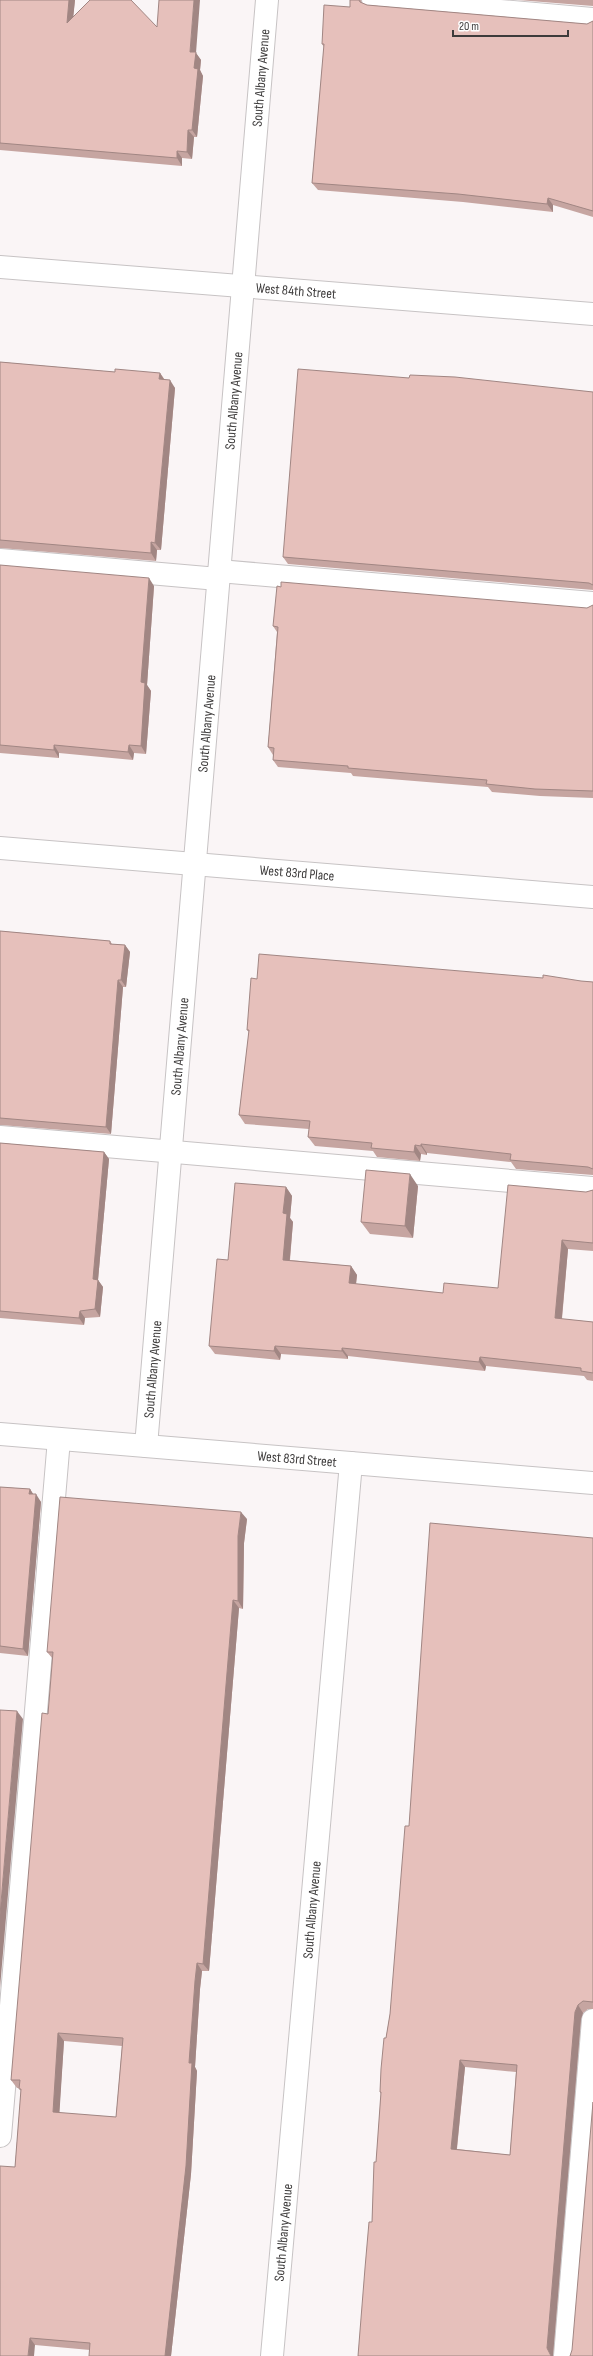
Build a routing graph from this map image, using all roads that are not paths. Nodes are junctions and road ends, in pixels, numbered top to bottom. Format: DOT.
graph roads {
  1 [pos="267,0"];
  2 [pos="373,0"];
  3 [pos="593,20"];
  4 [pos="0,267"];
  5 [pos="242,286"];
  6 [pos="593,314"];
  7 [pos="0,560"];
  8 [pos="219,575"];
  9 [pos="593,603"];
  10 [pos="0,848"];
  11 [pos="195,864"];
  12 [pos="593,897"];
  13 [pos="0,1137"];
  14 [pos="171,1151"];
  15 [pos="593,1188"];
  16 [pos="0,1434"];
  17 [pos="59,1439"];
  18 [pos="146,1446"];
  19 [pos="351,1463"];
  20 [pos="593,1483"];
  21 [pos="593,2020"];
  22 [pos="0,2136"];
  23 [pos="272,2356"];
  24 [pos="565,2356"];
  1 -- 5 [label="street, South Albany Avenue"];
  2 -- 3 [label="street"];
  4 -- 5 [label="street, West 84th Street"];
  5 -- 6 [label="street, West 84th Street"];
  5 -- 8 [label="street, South Albany Avenue"];
  7 -- 8 [label="street"];
  8 -- 9 [label="street"];
  8 -- 11 [label="street, South Albany Avenue"];
  10 -- 11 [label="street, West 83rd Place"];
  11 -- 12 [label="street, West 83rd Place"];
  11 -- 14 [label="street, South Albany Avenue"];
  13 -- 14 [label="street"];
  14 -- 15 [label="street"];
  14 -- 18 [label="street, South Albany Avenue"];
  16 -- 17 [label="street, West 83rd Street"];
  17 -- 18 [label="street, West 83rd Street"];
  17 -- 22 [label="street"];
  18 -- 19 [label="street, West 83rd Street"];
  19 -- 20 [label="street, West 83rd Street"];
  19 -- 23 [label="street, South Albany Avenue"];
  21 -- 24 [label="street"];
}
